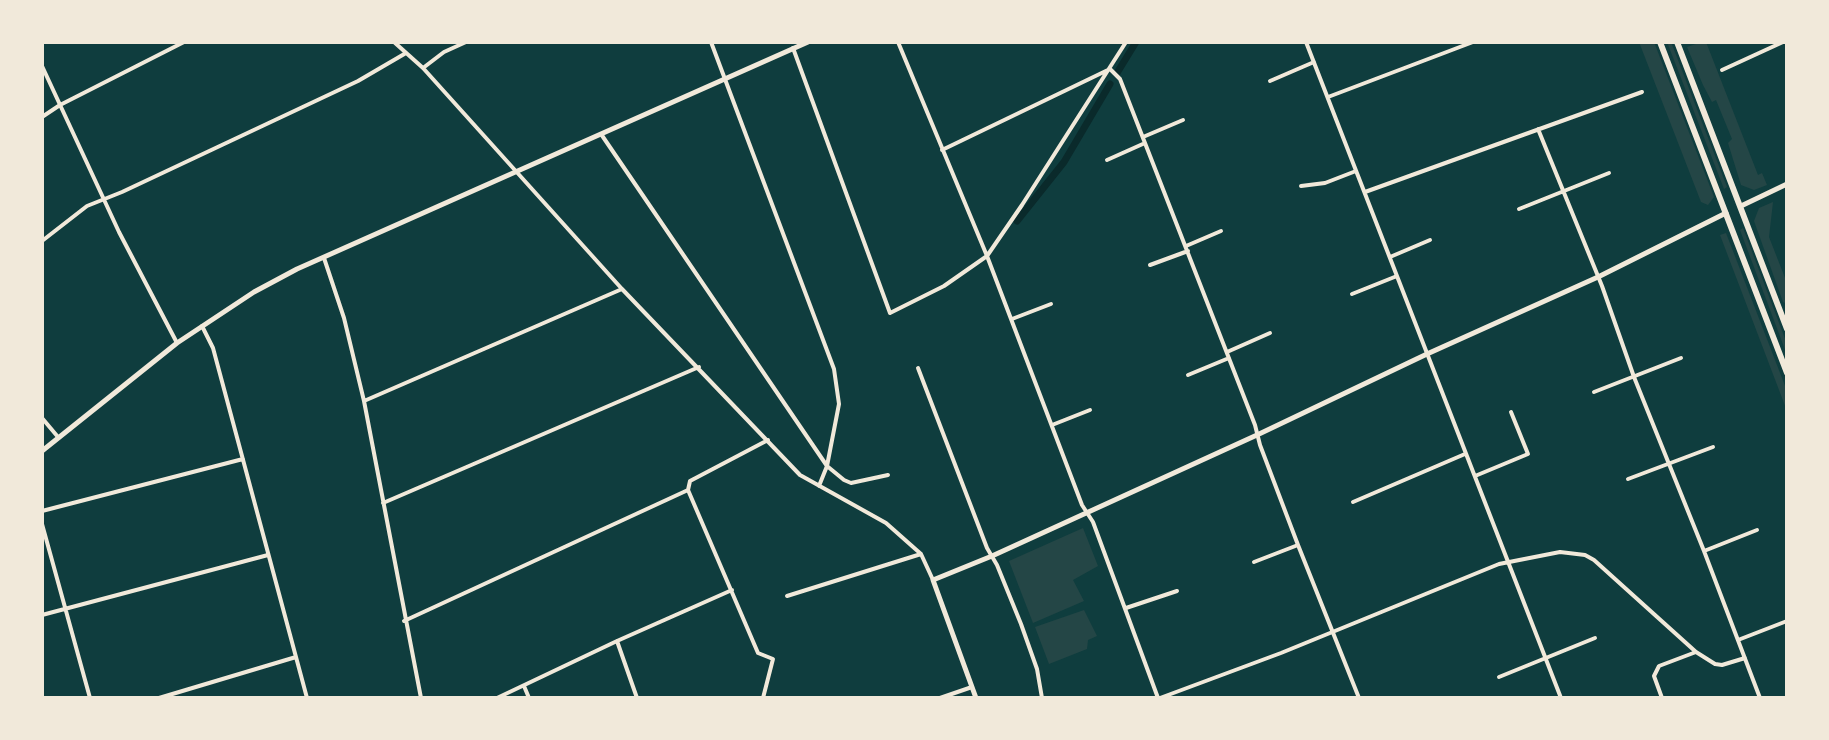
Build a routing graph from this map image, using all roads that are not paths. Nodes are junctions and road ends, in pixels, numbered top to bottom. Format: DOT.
graph roads {
  1 [pos="184,42"];
  2 [pos="394,42"];
  3 [pos="466,42"];
  4 [pos="711,42"];
  5 [pos="808,42"];
  6 [pos="898,42"];
  7 [pos="1126,42"];
  8 [pos="1306,42"];
  9 [pos="1473,42"];
  10 [pos="1660,42"];
  11 [pos="1677,42"];
  12 [pos="1783,42"];
  13 [pos="793,48"];
  14 [pos="406,53"];
  15 [pos="1314,62"];
  16 [pos="42,66"];
  17 [pos="423,68"];
  18 [pos="1110,69"];
  19 [pos="1722,70"];
  20 [pos="725,79"];
  21 [pos="1270,81"];
  22 [pos="1642,92"];
  23 [pos="1328,97"];
  24 [pos="60,105"];
  25 [pos="42,117"];
  26 [pos="1183,120"];
  27 [pos="1538,129"];
  28 [pos="600,132"];
  29 [pos="1144,140"];
  30 [pos="942,150"];
  31 [pos="1107,160"];
  32 [pos="1356,171"];
  33 [pos="514,172"];
  34 [pos="1609,173"];
  35 [pos="1787,184"];
  36 [pos="1301,186"];
  37 [pos="1563,191"];
  38 [pos="1365,192"];
  39 [pos="104,198"];
  40 [pos="1741,206"];
  41 [pos="1519,209"];
  42 [pos="1726,213"];
  43 [pos="1221,231"];
  44 [pos="1430,240"];
  45 [pos="42,241"];
  46 [pos="1187,249"];
  47 [pos="323,256"];
  48 [pos="987,256"];
  49 [pos="1390,257"];
  50 [pos="1150,265"];
  51 [pos="1397,276"];
  52 [pos="1598,277"];
  53 [pos="622,289"];
  54 [pos="1352,294"];
  55 [pos="1051,304"];
  56 [pos="1012,319"];
  57 [pos="202,326"];
  58 [pos="1787,329"];
  59 [pos="1270,333"];
  60 [pos="177,343"];
  61 [pos="1227,352"];
  62 [pos="1427,354"];
  63 [pos="1229,358"];
  64 [pos="1681,358"];
  65 [pos="699,367"];
  66 [pos="918,368"];
  67 [pos="1787,373"];
  68 [pos="1188,375"];
  69 [pos="1634,377"];
  70 [pos="1594,392"];
  71 [pos="364,401"];
  72 [pos="1090,410"];
  73 [pos="1511,412"];
  74 [pos="42,418"];
  75 [pos="1052,425"];
  76 [pos="1257,435"];
  77 [pos="58,437"];
  78 [pos="768,440"];
  79 [pos="1713,447"];
  80 [pos="42,451"];
  81 [pos="1466,454"];
  82 [pos="243,459"];
  83 [pos="1669,462"];
  84 [pos="827,466"];
  85 [pos="888,475"];
  86 [pos="1475,476"];
  87 [pos="1628,479"];
  88 [pos="819,486"];
  89 [pos="688,490"];
  90 [pos="1353,502"];
  91 [pos="383,503"];
  92 [pos="42,511"];
  93 [pos="1087,513"];
  94 [pos="42,524"];
  95 [pos="1757,530"];
  96 [pos="1298,545"];
  97 [pos="1704,551"];
  98 [pos="921,554"];
  99 [pos="268,555"];
  100 [pos="992,556"];
  101 [pos="1254,562"];
  102 [pos="1509,563"];
  103 [pos="933,580"];
  104 [pos="732,590"];
  105 [pos="1177,591"];
  106 [pos="787,596"];
  107 [pos="66,608"];
  108 [pos="1125,608"];
  109 [pos="42,615"];
  110 [pos="404,621"];
  111 [pos="1787,621"];
  112 [pos="1333,630"];
  113 [pos="1595,638"];
  114 [pos="1738,640"];
  115 [pos="617,641"];
  116 [pos="1696,652"];
  117 [pos="296,657"];
  118 [pos="1745,658"];
  119 [pos="1546,659"];
  120 [pos="1499,677"];
  121 [pos="524,686"];
  122 [pos="972,687"];
  123 [pos="90,698"];
  124 [pos="159,698"];
  125 [pos="307,698"];
  126 [pos="421,698"];
  127 [pos="497,698"];
  128 [pos="529,698"];
  129 [pos="637,698"];
  130 [pos="763,698"];
  131 [pos="940,698"];
  132 [pos="976,698"];
  133 [pos="1042,698"];
  134 [pos="1159,698"];
  135 [pos="1359,698"];
  136 [pos="1561,698"];
  137 [pos="1662,698"];
  138 [pos="1760,698"];
  1 -- 24 [label="street"];
  2 -- 14 [label="street"];
  3 -- 17 [label="street"];
  4 -- 20 [label="street"];
  5 -- 13 [label="street"];
  6 -- 30 [label="street"];
  7 -- 18 [label="street"];
  8 -- 15 [label="street"];
  9 -- 23 [label="street"];
  10 -- 42 [label="main road"];
  11 -- 40 [label="main road"];
  12 -- 19 [label="street"];
  13 -- 20 [label="street"];
  13 -- 48 [label="street"];
  14 -- 17 [label="street"];
  14 -- 39 [label="street"];
  15 -- 21 [label="street"];
  15 -- 23 [label="street"];
  16 -- 24 [label="street"];
  17 -- 33 [label="street"];
  18 -- 29 [label="street"];
  18 -- 30 [label="street"];
  18 -- 48 [label="street"];
  20 -- 28 [label="street"];
  20 -- 84 [label="street"];
  22 -- 27 [label="street"];
  23 -- 32 [label="street"];
  24 -- 25 [label="street"];
  24 -- 39 [label="street"];
  26 -- 29 [label="street"];
  27 -- 37 [label="street"];
  27 -- 38 [label="street"];
  28 -- 33 [label="street"];
  28 -- 84 [label="street"];
  29 -- 31 [label="street"];
  29 -- 46 [label="street"];
  30 -- 48 [label="street"];
  32 -- 36 [label="street"];
  32 -- 38 [label="street"];
  33 -- 47 [label="street"];
  33 -- 53 [label="street"];
  34 -- 37 [label="street"];
  35 -- 40 [label="street"];
  37 -- 41 [label="street"];
  37 -- 52 [label="street"];
  38 -- 49 [label="street"];
  39 -- 45 [label="street"];
  39 -- 60 [label="street"];
  40 -- 42 [label="main road"];
  40 -- 58 [label="main road"];
  42 -- 52 [label="street"];
  42 -- 67 [label="main road"];
  43 -- 46 [label="street"];
  44 -- 49 [label="street"];
  46 -- 50 [label="street"];
  46 -- 61 [label="street"];
  47 -- 57 [label="street"];
  47 -- 71 [label="street"];
  48 -- 56 [label="street"];
  49 -- 51 [label="street"];
  51 -- 54 [label="street"];
  51 -- 62 [label="street"];
  52 -- 62 [label="street"];
  52 -- 69 [label="street"];
  53 -- 65 [label="street"];
  53 -- 71 [label="street"];
  55 -- 56 [label="street"];
  56 -- 75 [label="street"];
  57 -- 60 [label="street"];
  57 -- 82 [label="street"];
  59 -- 61 [label="street"];
  60 -- 77 [label="street"];
  61 -- 63 [label="street"];
  62 -- 76 [label="street"];
  62 -- 81 [label="street"];
  63 -- 68 [label="street"];
  63 -- 76 [label="street"];
  64 -- 69 [label="street"];
  65 -- 78 [label="street"];
  65 -- 91 [label="street"];
  66 -- 100 [label="street"];
  69 -- 70 [label="street"];
  69 -- 83 [label="street"];
  71 -- 91 [label="street"];
  72 -- 75 [label="street"];
  73 -- 86 [label="street"];
  74 -- 77 [label="street"];
  75 -- 93 [label="street"];
  76 -- 93 [label="street"];
  76 -- 96 [label="street"];
  77 -- 80 [label="street"];
  78 -- 88 [label="street"];
  78 -- 89 [label="street"];
  79 -- 83 [label="street"];
  81 -- 86 [label="street"];
  81 -- 90 [label="street"];
  82 -- 92 [label="street"];
  82 -- 99 [label="street"];
  83 -- 87 [label="street"];
  83 -- 97 [label="street"];
  84 -- 85 [label="street"];
  84 -- 88 [label="street"];
  86 -- 102 [label="street"];
  88 -- 98 [label="street"];
  89 -- 104 [label="street"];
  89 -- 110 [label="street"];
  91 -- 110 [label="street"];
  93 -- 100 [label="street"];
  93 -- 108 [label="street"];
  94 -- 107 [label="street"];
  95 -- 97 [label="street"];
  96 -- 101 [label="street"];
  96 -- 112 [label="street"];
  97 -- 114 [label="street"];
  98 -- 103 [label="street"];
  98 -- 106 [label="street"];
  99 -- 107 [label="street"];
  99 -- 117 [label="street"];
  100 -- 103 [label="street"];
  100 -- 133 [label="street"];
  102 -- 112 [label="street"];
  102 -- 116 [label="street"];
  102 -- 119 [label="street"];
  103 -- 122 [label="street"];
  104 -- 115 [label="street"];
  104 -- 130 [label="street"];
  105 -- 108 [label="street"];
  107 -- 109 [label="street"];
  107 -- 123 [label="street"];
  108 -- 134 [label="street"];
  110 -- 126 [label="street"];
  111 -- 114 [label="street"];
  112 -- 134 [label="street"];
  112 -- 135 [label="street"];
  113 -- 119 [label="street"];
  114 -- 118 [label="street"];
  115 -- 121 [label="street"];
  115 -- 129 [label="street"];
  116 -- 118 [label="street"];
  116 -- 137 [label="street"];
  117 -- 124 [label="street"];
  117 -- 125 [label="street"];
  118 -- 138 [label="street"];
  119 -- 120 [label="street"];
  119 -- 136 [label="street"];
  121 -- 127 [label="street"];
  121 -- 128 [label="street"];
  122 -- 131 [label="street"];
  122 -- 132 [label="street"];
}
